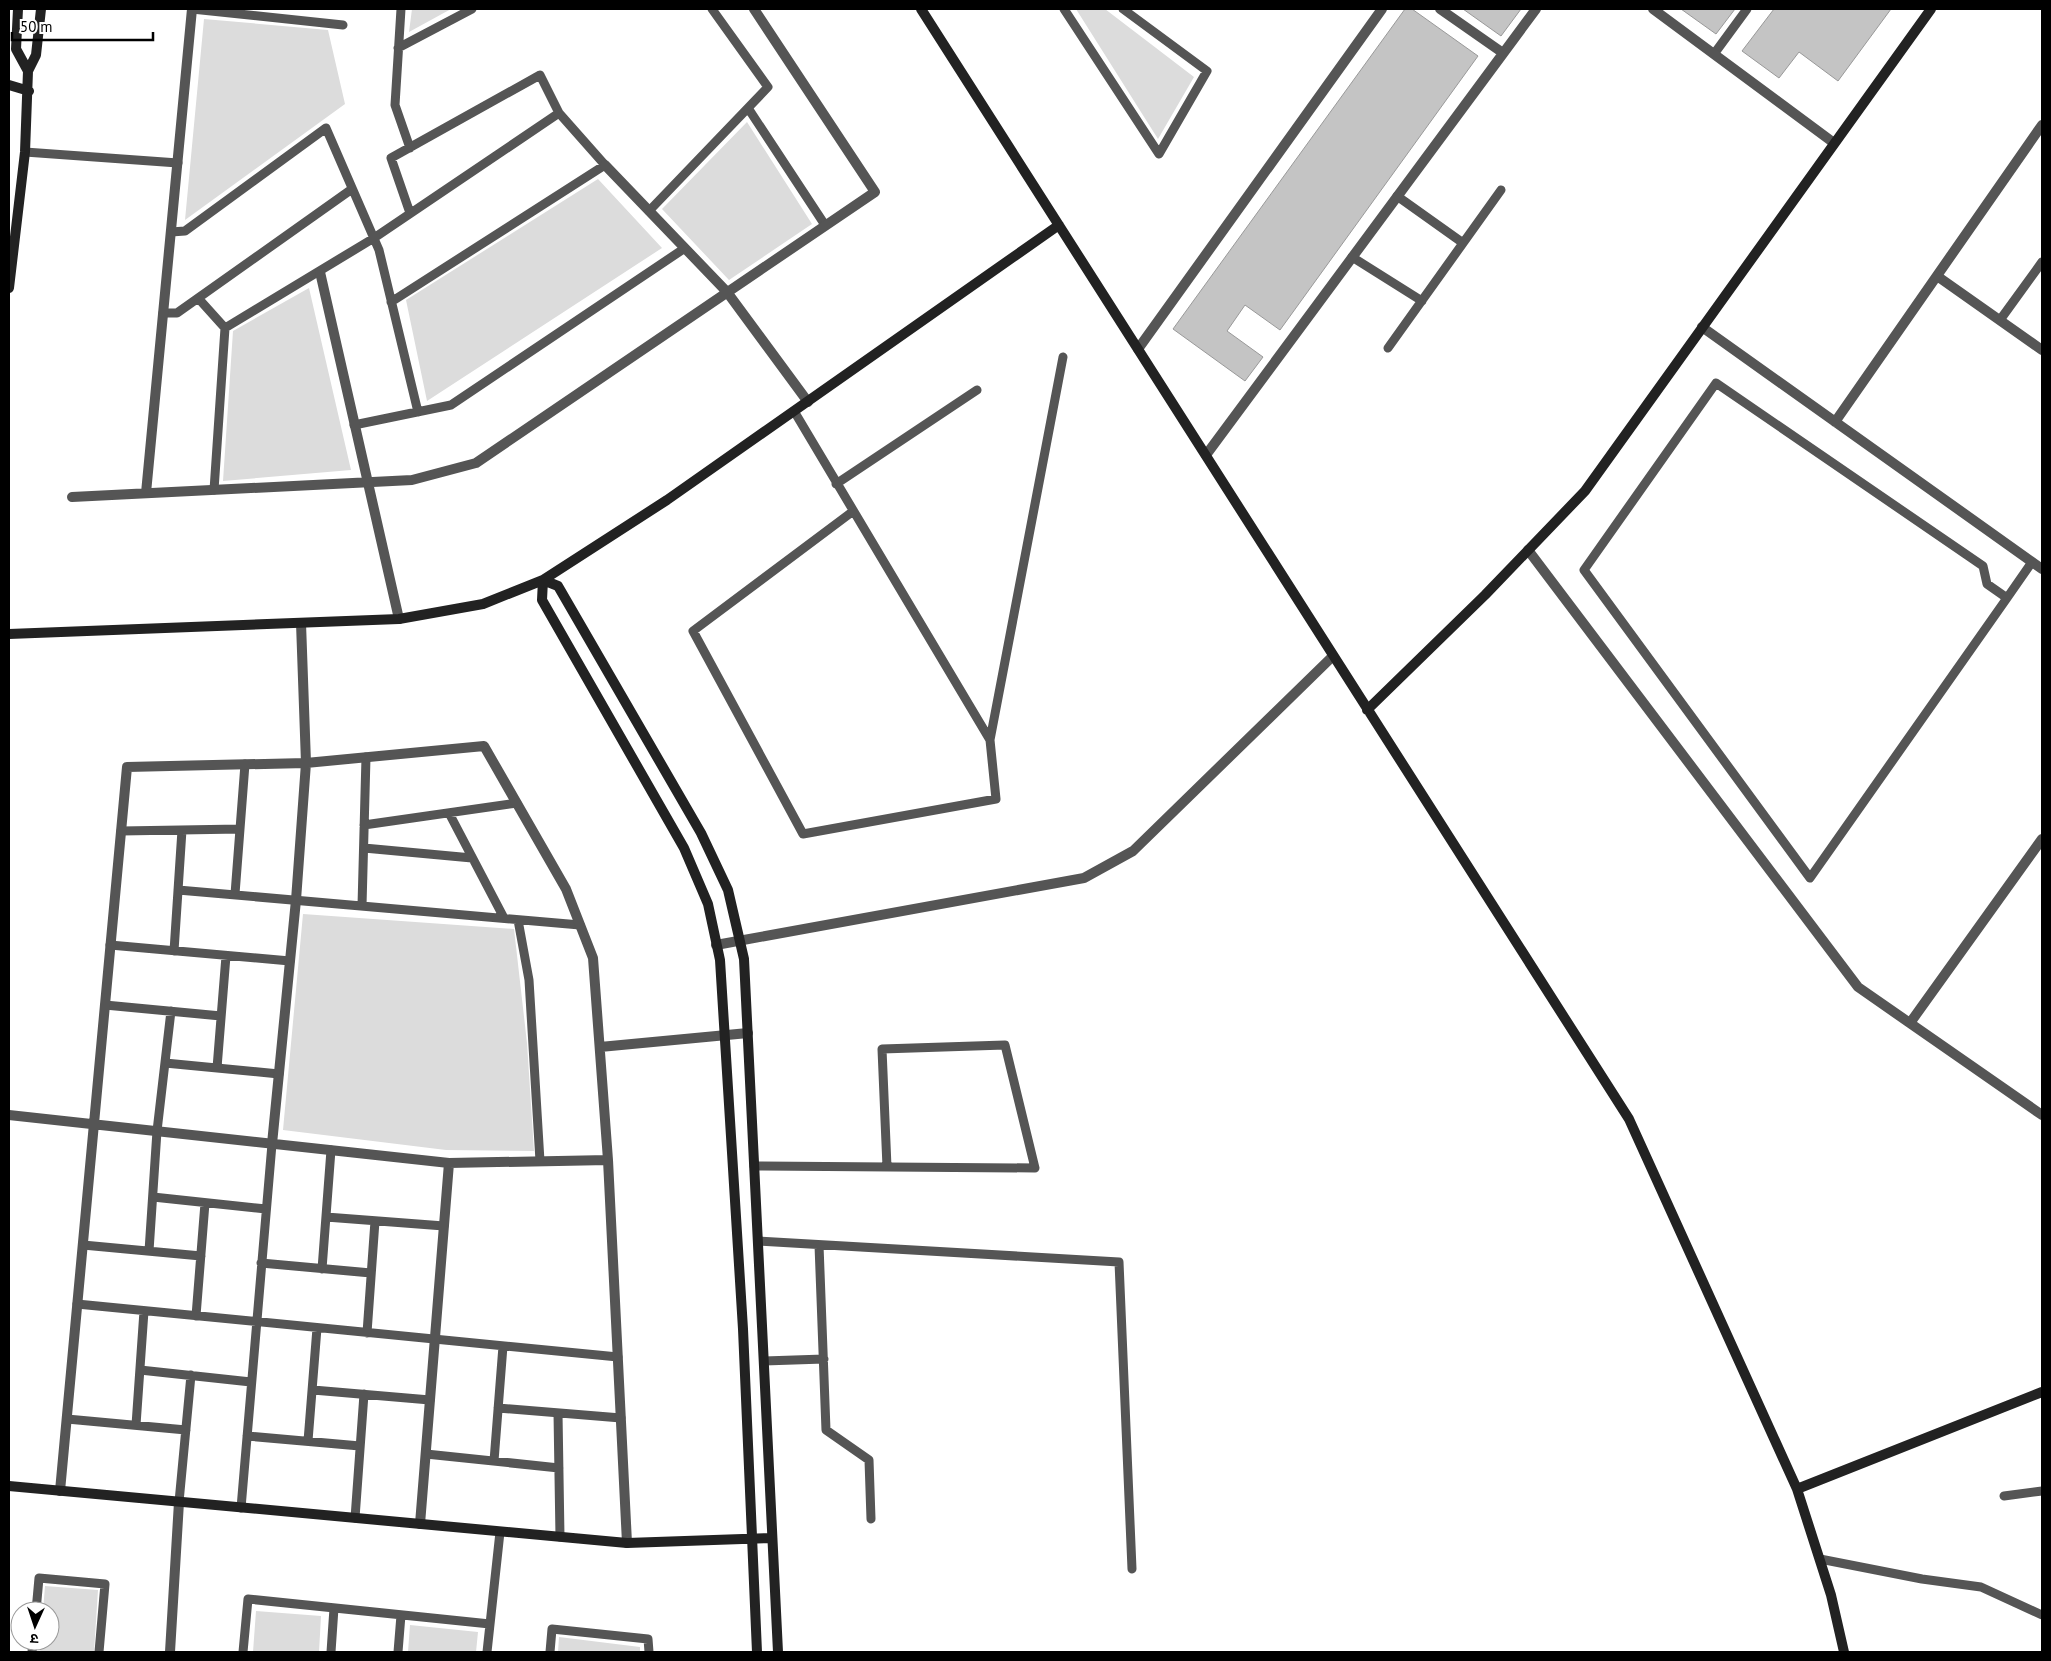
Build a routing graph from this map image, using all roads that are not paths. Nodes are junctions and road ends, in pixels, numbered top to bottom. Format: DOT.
graph roads {
  1 [pos="18,9"];
  2 [pos="41,9"];
  3 [pos="192,9"];
  4 [pos="402,9"];
  5 [pos="472,9"];
  6 [pos="712,9"];
  7 [pos="921,9"];
  8 [pos="1064,9"];
  9 [pos="1123,9"];
  10 [pos="1382,9"];
  11 [pos="1440,9"];
  12 [pos="1536,9"];
  13 [pos="1655,9"];
  14 [pos="1747,9"];
  15 [pos="1931,9"];
  16 [pos="759,10"];
  17 [pos="343,25"];
  18 [pos="398,48"];
  19 [pos="1503,53"];
  20 [pos="1714,54"];
  21 [pos="28,71"];
  22 [pos="9,85"];
  23 [pos="29,91"];
  24 [pos="748,108"];
  25 [pos="559,113"];
  26 [pos="2042,125"];
  27 [pos="1834,143"];
  28 [pos="410,148"];
  29 [pos="25,152"];
  30 [pos="178,163"];
  31 [pos="605,165"];
  32 [pos="352,189"];
  33 [pos="1501,190"];
  34 [pos="1397,196"];
  35 [pos="649,211"];
  36 [pos="410,213"];
  37 [pos="825,225"];
  38 [pos="1059,225"];
  39 [pos="171,232"];
  40 [pos="374,238"];
  41 [pos="1464,243"];
  42 [pos="684,248"];
  43 [pos="1352,257"];
  44 [pos="2042,262"];
  45 [pos="320,272"];
  46 [pos="1937,276"];
  47 [pos="9,288"];
  48 [pos="727,292"];
  49 [pos="198,298"];
  50 [pos="1422,301"];
  51 [pos="391,302"];
  52 [pos="163,313"];
  53 [pos="2000,320"];
  54 [pos="1702,327"];
  55 [pos="225,328"];
  56 [pos="1388,348"];
  57 [pos="1138,349"];
  58 [pos="2042,350"];
  59 [pos="1063,356"];
  60 [pos="977,390"];
  61 [pos="808,402"];
  62 [pos="418,412"];
  63 [pos="794,412"];
  64 [pos="1836,422"];
  65 [pos="354,425"];
  66 [pos="1206,455"];
  67 [pos="367,482"];
  68 [pos="836,484"];
  69 [pos="214,490"];
  70 [pos="146,494"];
  71 [pos="72,497"];
  72 [pos="852,512"];
  73 [pos="1528,550"];
  74 [pos="2032,562"];
  75 [pos="2042,569"];
  76 [pos="543,580"];
  77 [pos="2007,598"];
  78 [pos="399,619"];
  79 [pos="301,624"];
  80 [pos="9,634"];
  81 [pos="1333,656"];
  82 [pos="1367,710"];
  83 [pos="990,740"];
  84 [pos="366,757"];
  85 [pos="306,763"];
  86 [pos="245,764"];
  87 [pos="517,803"];
  88 [pos="449,813"];
  89 [pos="364,825"];
  90 [pos="240,829"];
  91 [pos="182,830"];
  92 [pos="121,831"];
  93 [pos="2042,839"];
  94 [pos="364,848"];
  95 [pos="472,858"];
  96 [pos="178,890"];
  97 [pos="234,894"];
  98 [pos="296,900"];
  99 [pos="362,906"];
  100 [pos="504,918"];
  101 [pos="518,920"];
  102 [pos="580,925"];
  103 [pos="740,940"];
  104 [pos="110,945"];
  105 [pos="716,945"];
  106 [pos="174,950"];
  107 [pos="226,956"];
  108 [pos="290,961"];
  109 [pos="105,1005"];
  110 [pos="171,1011"];
  111 [pos="222,1016"];
  112 [pos="1910,1024"];
  113 [pos="748,1033"];
  114 [pos="724,1035"];
  115 [pos="600,1047"];
  116 [pos="165,1063"];
  117 [pos="217,1068"];
  118 [pos="279,1074"];
  119 [pos="2041,1111"];
  120 [pos="9,1115"];
  121 [pos="94,1124"];
  122 [pos="157,1131"];
  123 [pos="272,1144"];
  124 [pos="331,1150"];
  125 [pos="608,1160"];
  126 [pos="540,1161"];
  127 [pos="449,1162"];
  128 [pos="754,1166"];
  129 [pos="888,1167"];
  130 [pos="152,1197"];
  131 [pos="205,1203"];
  132 [pos="266,1209"];
  133 [pos="326,1217"];
  134 [pos="375,1221"];
  135 [pos="444,1226"];
  136 [pos="758,1242"];
  137 [pos="83,1245"];
  138 [pos="820,1245"];
  139 [pos="149,1251"];
  140 [pos="201,1256"];
  141 [pos="262,1263"];
  142 [pos="322,1269"];
  143 [pos="371,1273"];
  144 [pos="78,1304"];
  145 [pos="144,1311"];
  146 [pos="196,1316"];
  147 [pos="256,1322"];
  148 [pos="317,1328"];
  149 [pos="367,1333"];
  150 [pos="435,1340"];
  151 [pos="503,1346"];
  152 [pos="618,1357"];
  153 [pos="824,1359"];
  154 [pos="764,1361"];
  155 [pos="140,1370"];
  156 [pos="191,1375"];
  157 [pos="251,1382"];
  158 [pos="312,1390"];
  159 [pos="2042,1392"];
  160 [pos="364,1394"];
  161 [pos="430,1400"];
  162 [pos="498,1408"];
  163 [pos="558,1413"];
  164 [pos="621,1418"];
  165 [pos="67,1419"];
  166 [pos="136,1425"];
  167 [pos="186,1430"];
  168 [pos="247,1436"];
  169 [pos="308,1441"];
  170 [pos="360,1446"];
  171 [pos="426,1454"];
  172 [pos="494,1461"];
  173 [pos="559,1468"];
  174 [pos="9,1486"];
  175 [pos="1798,1489"];
  176 [pos="60,1491"];
  177 [pos="2042,1491"];
  178 [pos="2004,1496"];
  179 [pos="180,1502"];
  180 [pos="241,1508"];
  181 [pos="355,1518"];
  182 [pos="871,1519"];
  183 [pos="420,1524"];
  184 [pos="500,1532"];
  185 [pos="560,1537"];
  186 [pos="772,1538"];
  187 [pos="752,1539"];
  188 [pos="627,1543"];
  189 [pos="1820,1559"];
  190 [pos="1132,1569"];
  191 [pos="37,1601"];
  192 [pos="334,1608"];
  193 [pos="401,1615"];
  194 [pos="2042,1615"];
  195 [pos="490,1624"];
  196 [pos="99,1652"];
  197 [pos="170,1652"];
  198 [pos="243,1652"];
  199 [pos="331,1652"];
  200 [pos="398,1652"];
  201 [pos="487,1652"];
  202 [pos="550,1652"];
  203 [pos="649,1652"];
  204 [pos="756,1652"];
  205 [pos="778,1652"];
  206 [pos="1844,1652"];
  1 -- 21 [label="street"];
  2 -- 21 [label="street"];
  3 -- 17 [label="lane"];
  3 -- 30 [label="street"];
  4 -- 18 [label="lane"];
  5 -- 18 [label="lane"];
  6 -- 24 [label="lane"];
  7 -- 38 [label="street"];
  8 -- 9 [label="lane"];
  10 -- 57 [label="street"];
  11 -- 19 [label="street"];
  12 -- 19 [label="street"];
  13 -- 20 [label="street"];
  14 -- 20 [label="lane"];
  15 -- 27 [label="street"];
  16 -- 37 [label="street"];
  18 -- 28 [label="lane"];
  19 -- 34 [label="street"];
  20 -- 27 [label="street"];
  21 -- 23 [label="street"];
  22 -- 23 [label="street"];
  23 -- 29 [label="street"];
  24 -- 35 [label="lane"];
  24 -- 37 [label="lane"];
  25 -- 28 [label="lane"];
  25 -- 31 [label="lane"];
  25 -- 36 [label="lane"];
  26 -- 46 [label="street"];
  27 -- 54 [label="street"];
  28 -- 36 [label="lane"];
  29 -- 30 [label="lane"];
  29 -- 47 [label="street"];
  30 -- 39 [label="street"];
  31 -- 35 [label="street"];
  31 -- 51 [label="lane"];
  32 -- 39 [label="lane"];
  32 -- 40 [label="lane"];
  32 -- 49 [label="lane"];
  33 -- 41 [label="lane"];
  34 -- 41 [label="lane"];
  34 -- 43 [label="street"];
  35 -- 42 [label="street"];
  36 -- 40 [label="lane"];
  37 -- 48 [label="street"];
  38 -- 57 [label="street"];
  38 -- 61 [label="street"];
  39 -- 52 [label="street"];
  40 -- 45 [label="lane"];
  40 -- 51 [label="lane"];
  41 -- 50 [label="lane"];
  42 -- 48 [label="street"];
  42 -- 62 [label="lane"];
  43 -- 50 [label="lane"];
  43 -- 66 [label="street"];
  44 -- 53 [label="lane"];
  45 -- 55 [label="lane"];
  45 -- 65 [label="street"];
  46 -- 53 [label="street"];
  46 -- 64 [label="street"];
  48 -- 61 [label="street"];
  48 -- 67 [label="street"];
  49 -- 52 [label="lane"];
  49 -- 55 [label="lane"];
  50 -- 56 [label="lane"];
  51 -- 62 [label="lane"];
  52 -- 70 [label="street"];
  53 -- 58 [label="street"];
  54 -- 64 [label="street"];
  54 -- 73 [label="street"];
  55 -- 69 [label="lane"];
  57 -- 66 [label="street"];
  59 -- 83 [label="lane"];
  60 -- 68 [label="lane"];
  61 -- 63 [label="street"];
  62 -- 65 [label="lane"];
  63 -- 68 [label="lane"];
  63 -- 76 [label="street"];
  64 -- 74 [label="street"];
  65 -- 67 [label="street"];
  66 -- 81 [label="street"];
  67 -- 69 [label="street"];
  67 -- 78 [label="street"];
  68 -- 72 [label="lane"];
  69 -- 70 [label="street"];
  70 -- 71 [label="street"];
  72 -- 83 [label="lane"];
  72 -- 83 [label="lane"];
  73 -- 82 [label="street"];
  73 -- 112 [label="street"];
  74 -- 75 [label="street"];
  74 -- 77 [label="lane"];
  76 -- 78 [label="street"];
  76 -- 103 [label="street"];
  76 -- 105 [label="street"];
  77 -- 77 [label="lane"];
  78 -- 79 [label="street"];
  79 -- 80 [label="street"];
  79 -- 85 [label="street"];
  81 -- 82 [label="street"];
  81 -- 103 [label="street"];
  82 -- 175 [label="street"];
  84 -- 85 [label="street"];
  84 -- 87 [label="street"];
  84 -- 89 [label="lane"];
  85 -- 86 [label="street"];
  85 -- 98 [label="street"];
  86 -- 90 [label="lane"];
  86 -- 92 [label="street"];
  87 -- 88 [label="lane"];
  87 -- 102 [label="street"];
  88 -- 89 [label="lane"];
  88 -- 95 [label="lane"];
  89 -- 94 [label="lane"];
  90 -- 91 [label="lane"];
  90 -- 97 [label="lane"];
  91 -- 92 [label="lane"];
  91 -- 96 [label="lane"];
  92 -- 104 [label="street"];
  93 -- 112 [label="street"];
  94 -- 95 [label="lane"];
  94 -- 99 [label="lane"];
  95 -- 100 [label="lane"];
  96 -- 97 [label="lane"];
  96 -- 106 [label="lane"];
  97 -- 98 [label="lane"];
  98 -- 99 [label="lane"];
  98 -- 108 [label="street"];
  99 -- 100 [label="lane"];
  100 -- 101 [label="lane"];
  101 -- 102 [label="lane"];
  101 -- 126 [label="lane"];
  102 -- 115 [label="street"];
  103 -- 105 [label="street"];
  103 -- 113 [label="street"];
  104 -- 106 [label="lane"];
  104 -- 109 [label="street"];
  105 -- 114 [label="street"];
  106 -- 107 [label="lane"];
  107 -- 108 [label="lane"];
  107 -- 111 [label="lane"];
  108 -- 118 [label="street"];
  109 -- 110 [label="lane"];
  109 -- 121 [label="street"];
  110 -- 111 [label="lane"];
  110 -- 116 [label="lane"];
  111 -- 117 [label="lane"];
  112 -- 119 [label="street"];
  113 -- 114 [label="street"];
  113 -- 128 [label="street"];
  114 -- 115 [label="street"];
  114 -- 187 [label="street"];
  115 -- 125 [label="street"];
  116 -- 117 [label="lane"];
  116 -- 122 [label="lane"];
  117 -- 118 [label="lane"];
  118 -- 123 [label="street"];
  120 -- 121 [label="street"];
  121 -- 122 [label="street"];
  121 -- 137 [label="street"];
  122 -- 123 [label="street"];
  122 -- 130 [label="lane"];
  123 -- 124 [label="street"];
  123 -- 132 [label="lane"];
  124 -- 127 [label="street"];
  124 -- 133 [label="lane"];
  125 -- 126 [label="street"];
  125 -- 152 [label="street"];
  126 -- 127 [label="street"];
  127 -- 135 [label="street"];
  128 -- 129 [label="lane"];
  128 -- 136 [label="street"];
  129 -- 129 [label="lane"];
  130 -- 131 [label="lane"];
  130 -- 139 [label="lane"];
  131 -- 132 [label="lane"];
  131 -- 140 [label="lane"];
  132 -- 141 [label="lane"];
  133 -- 134 [label="lane"];
  133 -- 142 [label="lane"];
  134 -- 135 [label="lane"];
  134 -- 143 [label="lane"];
  135 -- 150 [label="street"];
  136 -- 138 [label="lane"];
  136 -- 154 [label="street"];
  137 -- 139 [label="lane"];
  137 -- 144 [label="street"];
  138 -- 153 [label="lane"];
  138 -- 190 [label="lane"];
  139 -- 140 [label="lane"];
  140 -- 146 [label="lane"];
  141 -- 142 [label="lane"];
  141 -- 147 [label="lane"];
  142 -- 143 [label="lane"];
  143 -- 149 [label="lane"];
  144 -- 145 [label="lane"];
  144 -- 165 [label="street"];
  145 -- 146 [label="lane"];
  145 -- 155 [label="lane"];
  146 -- 147 [label="lane"];
  147 -- 148 [label="lane"];
  147 -- 157 [label="lane"];
  148 -- 149 [label="lane"];
  148 -- 158 [label="lane"];
  149 -- 150 [label="lane"];
  150 -- 151 [label="lane"];
  150 -- 161 [label="street"];
  151 -- 152 [label="lane"];
  151 -- 162 [label="lane"];
  152 -- 164 [label="street"];
  153 -- 154 [label="lane"];
  153 -- 182 [label="lane"];
  154 -- 186 [label="street"];
  155 -- 156 [label="lane"];
  155 -- 166 [label="lane"];
  156 -- 157 [label="lane"];
  156 -- 167 [label="lane"];
  157 -- 168 [label="lane"];
  158 -- 160 [label="lane"];
  158 -- 169 [label="lane"];
  159 -- 175 [label="street"];
  160 -- 161 [label="lane"];
  160 -- 170 [label="lane"];
  161 -- 171 [label="street"];
  162 -- 163 [label="lane"];
  162 -- 172 [label="lane"];
  163 -- 164 [label="lane"];
  163 -- 173 [label="lane"];
  164 -- 188 [label="street"];
  165 -- 166 [label="lane"];
  165 -- 176 [label="street"];
  166 -- 167 [label="lane"];
  167 -- 179 [label="lane"];
  168 -- 169 [label="lane"];
  168 -- 180 [label="lane"];
  169 -- 170 [label="lane"];
  170 -- 181 [label="lane"];
  171 -- 172 [label="lane"];
  171 -- 183 [label="street"];
  172 -- 173 [label="lane"];
  173 -- 185 [label="lane"];
  174 -- 176 [label="street"];
  175 -- 189 [label="street"];
  176 -- 179 [label="street"];
  177 -- 178 [label="lane"];
  179 -- 180 [label="street"];
  179 -- 197 [label="street"];
  180 -- 181 [label="street"];
  181 -- 183 [label="street"];
  183 -- 184 [label="street"];
  184 -- 185 [label="street"];
  184 -- 195 [label="lane"];
  185 -- 188 [label="street"];
  186 -- 187 [label="street"];
  186 -- 205 [label="street"];
  187 -- 188 [label="street"];
  187 -- 204 [label="street"];
  189 -- 194 [label="lane"];
  189 -- 206 [label="street"];
  191 -- 196 [label="lane"];
  192 -- 193 [label="lane"];
  192 -- 198 [label="lane"];
  192 -- 199 [label="lane"];
  193 -- 195 [label="lane"];
  193 -- 200 [label="lane"];
  195 -- 201 [label="lane"];
  202 -- 203 [label="lane"];
}
